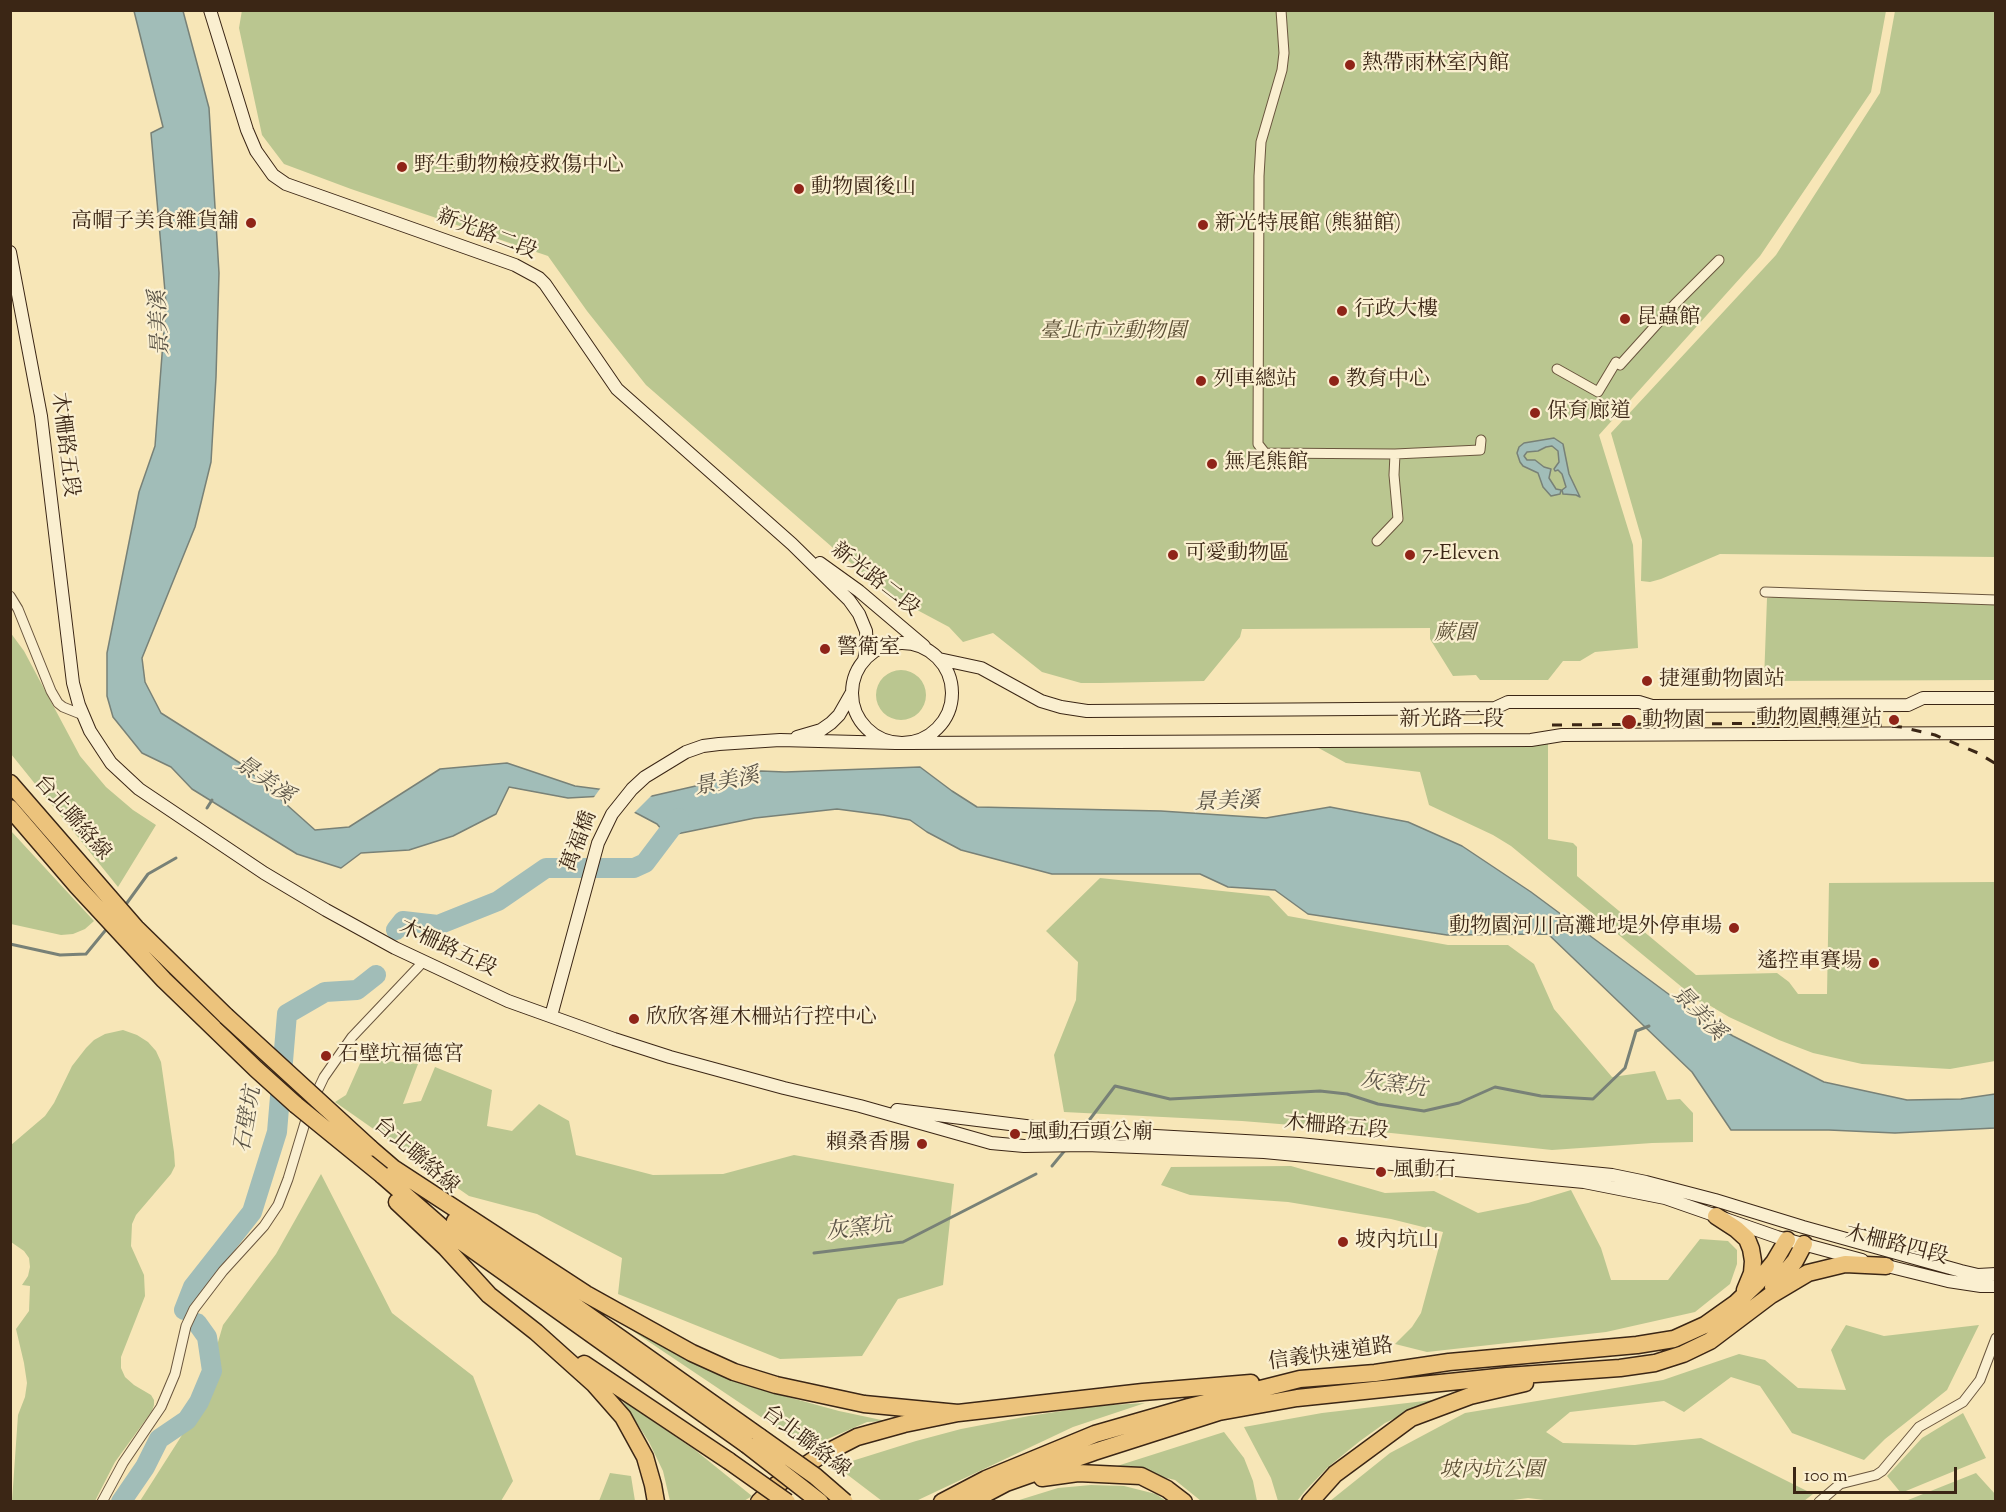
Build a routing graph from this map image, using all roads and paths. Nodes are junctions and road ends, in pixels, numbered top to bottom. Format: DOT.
graph roads {
  1 [pos="210,10"];
  2 [pos="1281,10"];
  3 [pos="10,252"];
  4 [pos="1719,260"];
  5 [pos="1557,369"];
  6 [pos="1481,440"];
  7 [pos="1395,454"];
  8 [pos="1377,541"];
  9 [pos="792,544"];
  10 [pos="1765,592"];
  11 [pos="10,596"];
  12 [pos="1995,600"];
  13 [pos="934,655"];
  14 [pos="864,660"];
  15 [pos="852,693"];
  16 [pos="1995,698"];
  17 [pos="82,715"];
  18 [pos="1995,733"];
  19 [pos="780,740"];
  20 [pos="902,743"];
  21 [pos="719,744"];
  22 [pos="10,783"];
  23 [pos="10,808"];
  24 [pos="423,962"];
  25 [pos="551,1017"];
  26 [pos="221,1023"];
  27 [pos="860,1106"];
  28 [pos="985,1121"];
  29 [pos="1057,1130"];
  30 [pos="973,1138"];
  31 [pos="1056,1144"];
  32 [pos="383,1174"];
  33 [pos="1716,1216"];
  34 [pos="1803,1227"];
  35 [pos="1787,1240"];
  36 [pos="1804,1244"];
  37 [pos="1886,1266"];
  38 [pos="1995,1274"];
  39 [pos="1995,1286"];
  40 [pos="1740,1309"];
  41 [pos="536,1332"];
  42 [pos="1995,1338"];
  43 [pos="1579,1371"];
  44 [pos="1300,1379"];
  45 [pos="958,1413"];
  46 [pos="753,1441"];
  47 [pos="102,1502"];
  48 [pos="656,1502"];
  49 [pos="759,1502"];
  50 [pos="787,1502"];
  51 [pos="820,1502"];
  52 [pos="845,1502"];
  53 [pos="942,1502"];
  54 [pos="970,1502"];
  55 [pos="976,1502"];
  56 [pos="1184,1502"];
  57 [pos="1310,1502"];
  58 [pos="1819,1502"];
  1 -- 9 [label="street, 新光路二段"];
  2 -- 7 [label="street"];
  3 -- 17 [label="street, 木柵路五段"];
  4 -- 5 [label="street"];
  6 -- 7 [label="street"];
  7 -- 8 [label="street"];
  9 -- 13 [label="street, 新光路二段"];
  9 -- 14 [label="street, 新光路二段"];
  10 -- 12 [label="street"];
  11 -- 17 [label="street"];
  13 -- 14 [label="street"];
  13 -- 16 [label="street, 新光路二段"];
  13 -- 20 [label="street"];
  14 -- 15 [label="street"];
  15 -- 19 [label="street, 新光路二段"];
  15 -- 20 [label="street"];
  17 -- 24 [label="street, 木柵路五段"];
  18 -- 20 [label="street, 新光路二段"];
  19 -- 20 [label="street, 新光路二段"];
  19 -- 21 [label="street, 新光路二段"];
  21 -- 25 [label="street, 萬福橋"];
  22 -- 26 [label="highway, 台北聯絡線"];
  23 -- 26 [label="highway, 台北聯絡線"];
  24 -- 25 [label="street, 木柵路五段"];
  24 -- 47 [label="street"];
  25 -- 27 [label="street, 木柵路五段"];
  26 -- 32 [label="highway, 台北聯絡線, bridge"];
  26 -- 32 [label="highway, 台北聯絡線, bridge"];
  27 -- 28 [label="street, 木柵路五段"];
  27 -- 30 [label="street, 木柵路五段"];
  28 -- 29 [label="street, 木柵路五段"];
  28 -- 30 [label="street"];
  29 -- 31 [label="street"];
  29 -- 34 [label="street, 木柵路五段"];
  30 -- 31 [label="street, 木柵路五段"];
  31 -- 33 [label="street, 木柵路五段"];
  32 -- 41 [label="highway"];
  32 -- 45 [label="highway"];
  32 -- 46 [label="highway, 台北聯絡線"];
  33 -- 35 [label="street, 木柵路五段"];
  33 -- 40 [label="highway"];
  34 -- 35 [label="street"];
  34 -- 36 [label="street"];
  34 -- 38 [label="street, 木柵路四段"];
  35 -- 36 [label="street, 木柵路四段"];
  35 -- 40 [label="highway"];
  36 -- 37 [label="street, 木柵路四段"];
  36 -- 40 [label="highway"];
  37 -- 39 [label="street, 木柵路四段"];
  37 -- 40 [label="highway"];
  40 -- 43 [label="highway, 信義快速道路"];
  40 -- 44 [label="highway, 信義快速道路"];
  41 -- 48 [label="highway"];
  41 -- 50 [label="highway, bridge"];
  42 -- 58 [label="street"];
  43 -- 54 [label="highway, 信義快速道路"];
  43 -- 57 [label="highway"];
  44 -- 45 [label="highway"];
  44 -- 53 [label="highway, 信義快速道路"];
  45 -- 49 [label="highway"];
  46 -- 51 [label="highway, 台北聯絡線, bridge"];
  46 -- 52 [label="highway, 台北聯絡線, bridge"];
  55 -- 56 [label="highway"];
}
